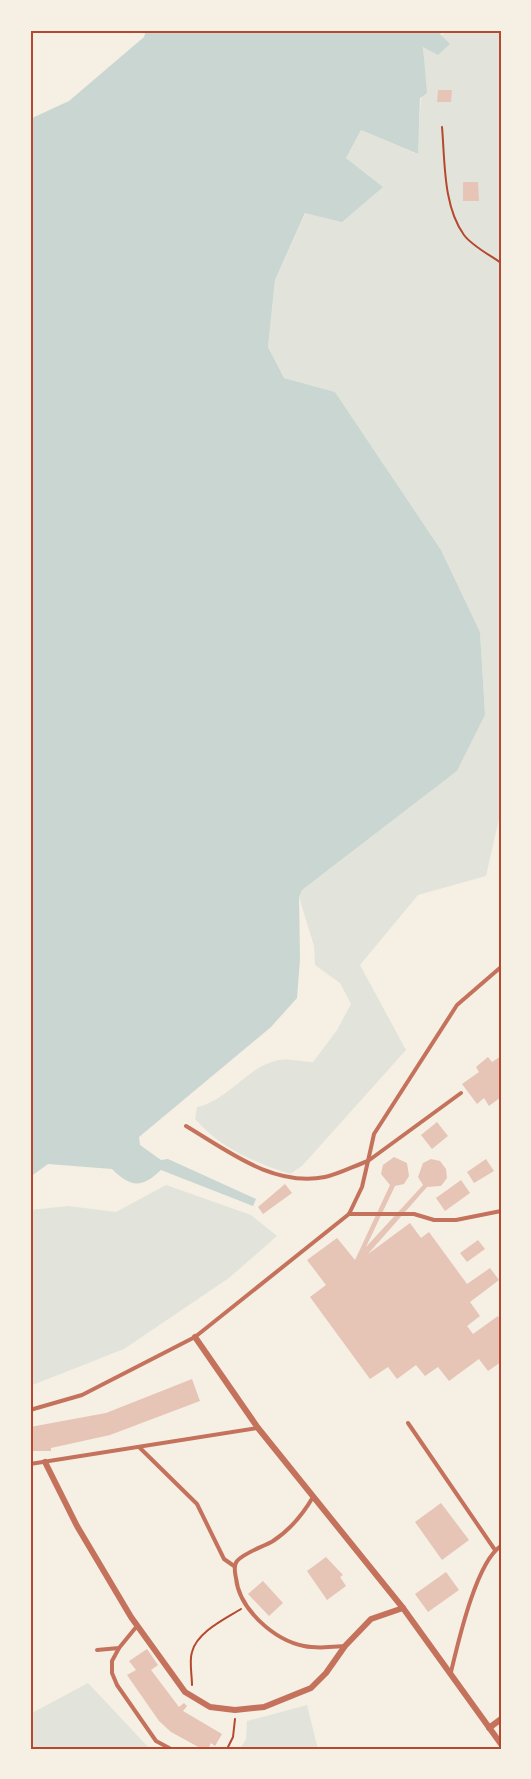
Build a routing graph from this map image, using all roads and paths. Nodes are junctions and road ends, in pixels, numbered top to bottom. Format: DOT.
graph roads {
  1 [pos="442,127"];
  2 [pos="501,263"];
  3 [pos="501,967"];
  4 [pos="461,1093"];
  5 [pos="186,1126"];
  6 [pos="368,1161"];
  7 [pos="501,1211"];
  8 [pos="350,1214"];
  9 [pos="195,1337"];
  10 [pos="30,1410"];
  11 [pos="408,1423"];
  12 [pos="258,1428"];
  13 [pos="140,1447"];
  14 [pos="45,1462"];
  15 [pos="30,1464"];
  16 [pos="313,1496"];
  17 [pos="501,1546"];
  18 [pos="495,1550"];
  19 [pos="234,1566"];
  20 [pos="246,1606"];
  21 [pos="404,1608"];
  22 [pos="138,1626"];
  23 [pos="345,1646"];
  24 [pos="119,1648"];
  25 [pos="97,1650"];
  26 [pos="451,1672"];
  27 [pos="185,1692"];
  28 [pos="235,1710"];
  29 [pos="501,1719"];
  30 [pos="489,1728"];
  31 [pos="501,1744"];
  32 [pos="171,1749"];
  33 [pos="227,1749"];
  1 -- 2 [label="path"];
  3 -- 6 [label="lane"];
  4 -- 6 [label="lane"];
  5 -- 6 [label="lane"];
  6 -- 8 [label="lane"];
  7 -- 8 [label="lane"];
  8 -- 9 [label="lane"];
  9 -- 10 [label="lane"];
  9 -- 12 [label="street"];
  11 -- 18 [label="lane"];
  12 -- 13 [label="lane"];
  12 -- 16 [label="street"];
  13 -- 14 [label="lane"];
  13 -- 19 [label="lane"];
  14 -- 15 [label="lane"];
  14 -- 22 [label="street"];
  16 -- 19 [label="lane"];
  16 -- 21 [label="street"];
  17 -- 18 [label="lane"];
  18 -- 26 [label="lane"];
  19 -- 20 [label="lane"];
  20 -- 23 [label="lane"];
  20 -- 27 [label="path"];
  21 -- 23 [label="street"];
  21 -- 26 [label="street"];
  22 -- 24 [label="lane"];
  22 -- 27 [label="street"];
  23 -- 28 [label="street"];
  24 -- 25 [label="lane"];
  24 -- 32 [label="lane"];
  26 -- 30 [label="street"];
  27 -- 28 [label="street"];
  28 -- 33 [label="path"];
  29 -- 30 [label="street"];
  30 -- 31 [label="street"];
}
